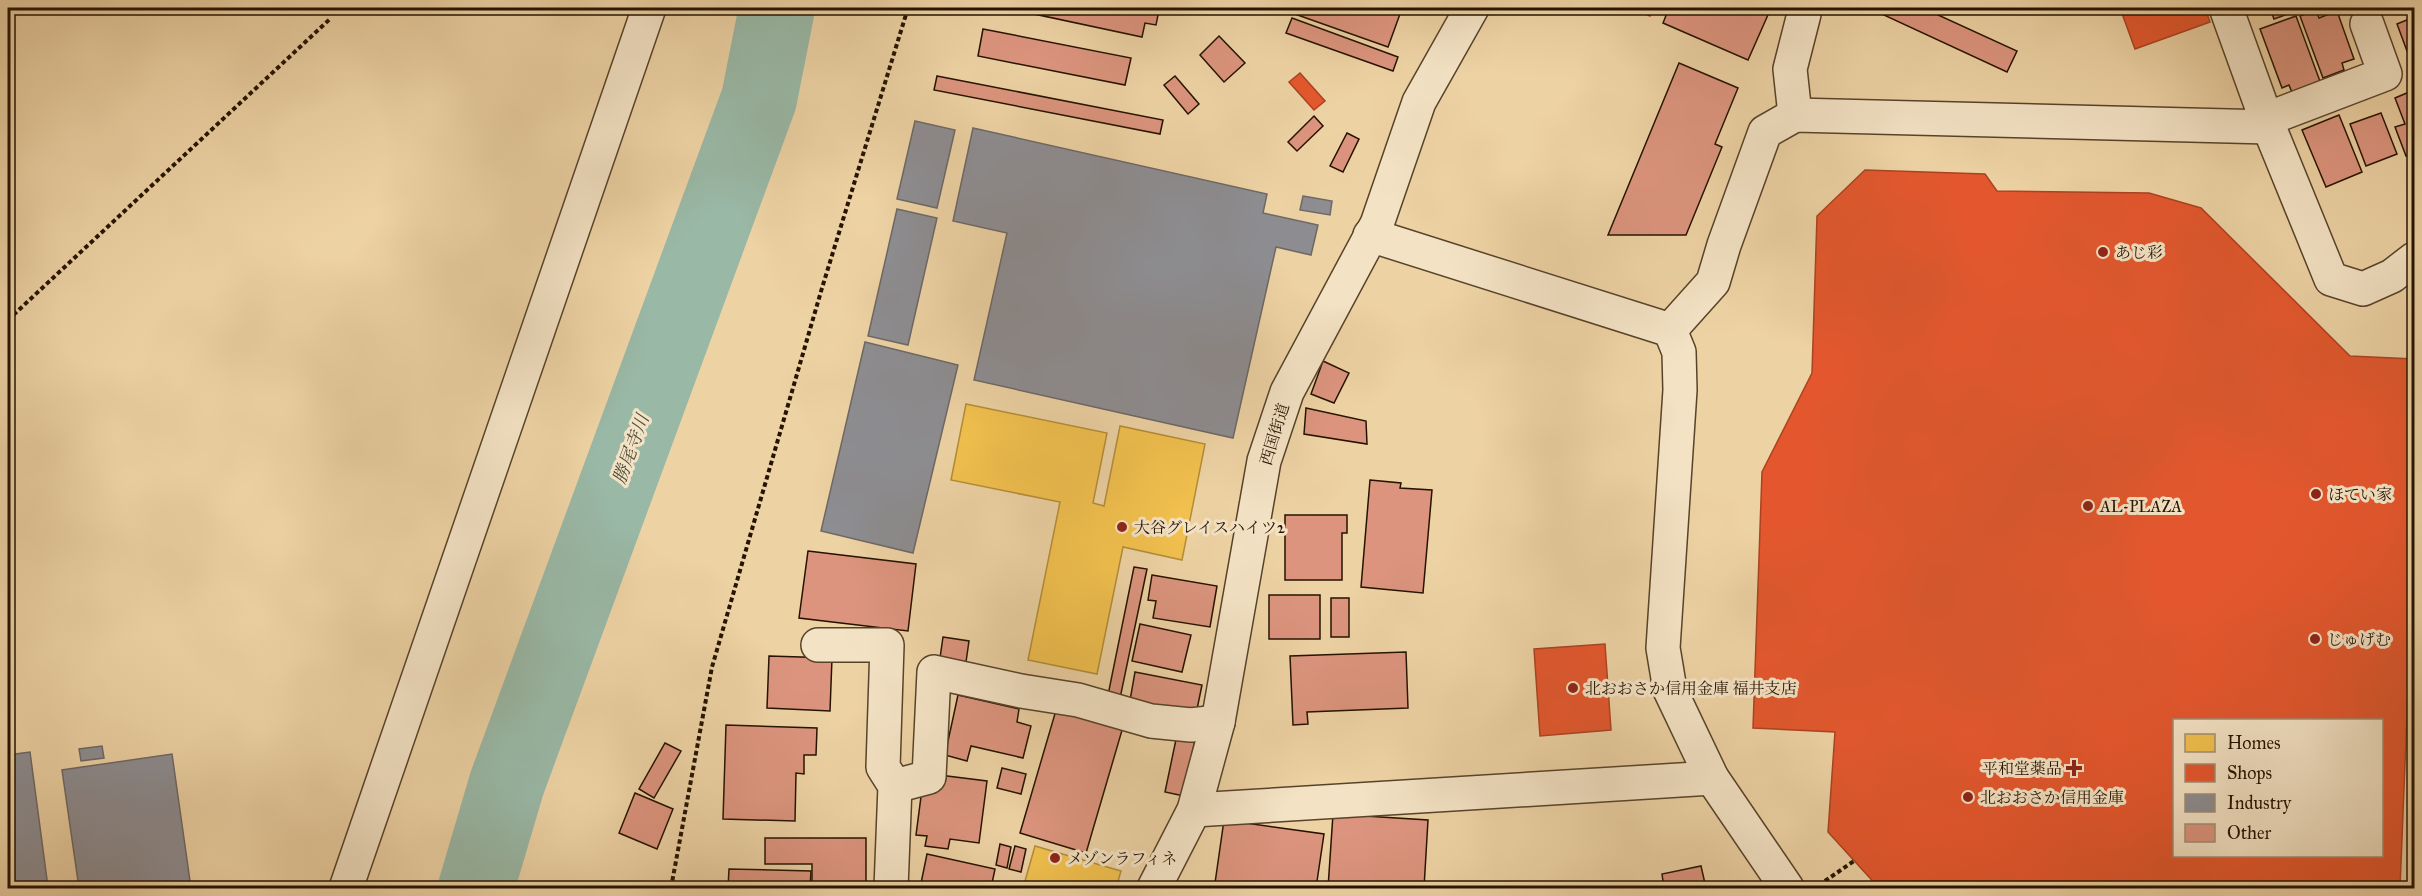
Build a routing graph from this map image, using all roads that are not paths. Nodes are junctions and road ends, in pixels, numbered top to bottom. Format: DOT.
graph roads {
  1 [pos="649,8"];
  2 [pos="1472,8"];
  3 [pos="1802,8"];
  4 [pos="2226,8"];
  5 [pos="2367,24"];
  6 [pos="1795,115"];
  7 [pos="2268,123"];
  8 [pos="1370,235"];
  9 [pos="2415,259"];
  10 [pos="1670,330"];
  11 [pos="818,645"];
  12 [pos="1218,722"];
  13 [pos="1712,778"];
  14 [pos="895,786"];
  15 [pos="1194,810"];
  16 [pos="345,888"];
  17 [pos="891,888"];
  18 [pos="1154,888"];
  19 [pos="1787,888"];
  1 -- 16 [label="street"];
  2 -- 8 [label="street, 西国街道"];
  3 -- 6 [label="street"];
  4 -- 7 [label="street"];
  5 -- 7 [label="street"];
  6 -- 7 [label="street"];
  6 -- 10 [label="street"];
  7 -- 9 [label="street"];
  8 -- 10 [label="street"];
  8 -- 12 [label="street, 西国街道"];
  10 -- 13 [label="street"];
  11 -- 14 [label="street"];
  12 -- 14 [label="street"];
  12 -- 15 [label="street, 西国街道"];
  13 -- 15 [label="street"];
  13 -- 19 [label="street"];
  14 -- 17 [label="street"];
  15 -- 18 [label="street, 西国街道"];
}
